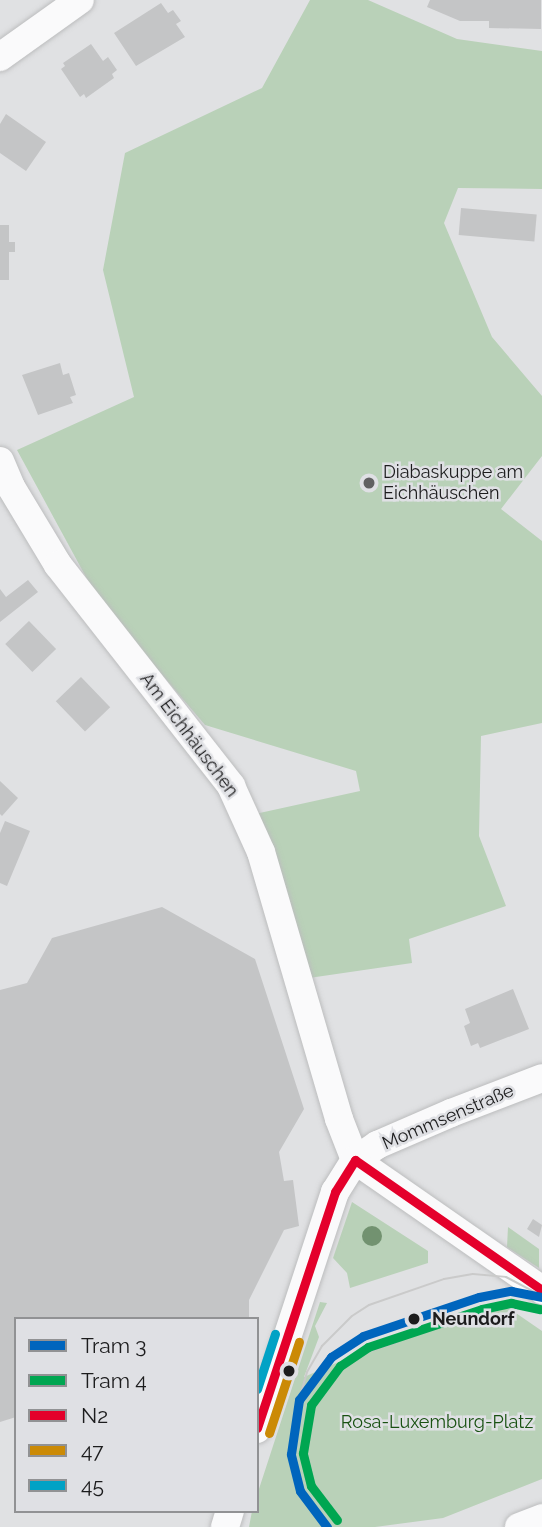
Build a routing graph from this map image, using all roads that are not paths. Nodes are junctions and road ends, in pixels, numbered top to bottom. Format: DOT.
graph roads {
  1 [pos="80,0"];
  2 [pos="0,57"];
  3 [pos="0,461"];
  4 [pos="542,1078"];
  5 [pos="355,1160"];
  6 [pos="542,1290"];
  7 [pos="259,1423"];
  8 [pos="542,1518"];
  9 [pos="519,1527"];
  1 -- 2 [label="street"];
  3 -- 5 [label="street, Am Eichhäuschen"];
  4 -- 5 [label="street, Mommsenstraße"];
  5 -- 6 [label="street"];
  5 -- 7 [label="street"];
  8 -- 9 [label="street"];
}
